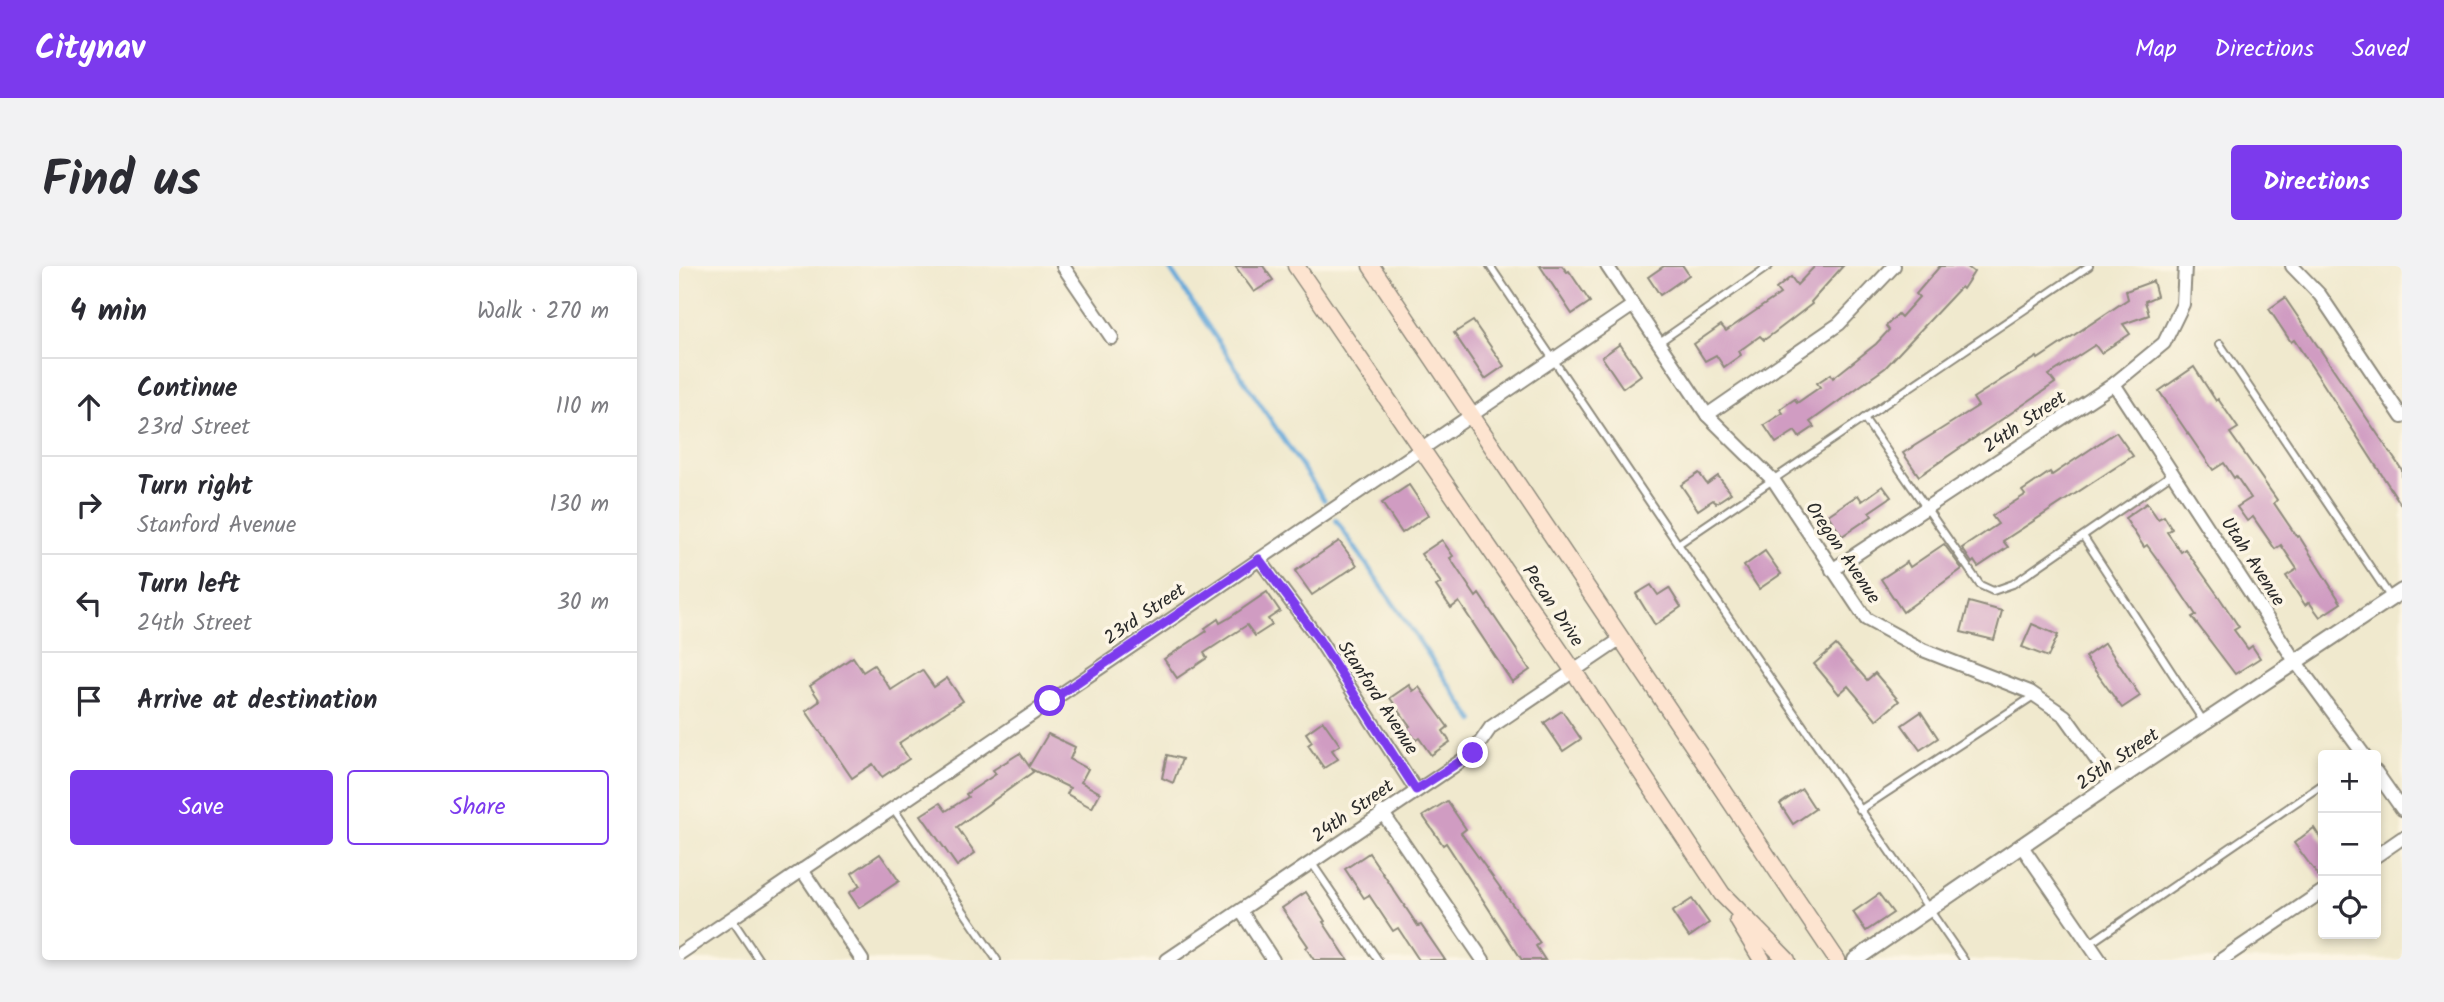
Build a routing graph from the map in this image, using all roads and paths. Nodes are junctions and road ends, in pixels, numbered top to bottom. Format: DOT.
graph roads {
  1 [pos="1063,266"];
  2 [pos="1296,266"];
  3 [pos="1371,266"];
  4 [pos="1490,266"];
  5 [pos="1608,266"];
  6 [pos="1769,266"];
  7 [pos="1894,266"];
  8 [pos="2089,266"];
  9 [pos="2185,266"];
  10 [pos="2293,266"];
  11 [pos="1632,306"];
  12 [pos="1112,338"];
  13 [pos="1658,343"];
  14 [pos="2220,344"];
  15 [pos="1553,360"];
  16 [pos="2114,384"];
  17 [pos="1707,415"];
  18 [pos="1472,416"];
  19 [pos="2402,417"];
  20 [pos="1864,418"];
  21 [pos="1422,450"];
  22 [pos="2174,473"];
  23 [pos="1774,481"];
  24 [pos="1926,510"];
  25 [pos="2083,536"];
  26 [pos="1678,544"];
  27 [pos="1259,559"];
  28 [pos="1832,570"];
  29 [pos="2396,594"];
  30 [pos="1622,639"];
  31 [pos="2295,661"];
  32 [pos="1573,670"];
  33 [pos="2035,695"];
  34 [pos="2205,723"];
  35 [pos="2360,750"];
  36 [pos="2381,779"];
  37 [pos="2113,783"];
  38 [pos="2318,787"];
  39 [pos="1416,790"];
  40 [pos="893,808"];
  41 [pos="2402,809"];
  42 [pos="1860,810"];
  43 [pos="1383,812"];
  44 [pos="2402,838"];
  45 [pos="2021,845"];
  46 [pos="2381,853"];
  47 [pos="1311,862"];
  48 [pos="802,870"];
  49 [pos="1722,894"];
  50 [pos="2318,894"];
  51 [pos="1930,909"];
  52 [pos="1241,911"];
  53 [pos="731,918"];
  54 [pos="2089,943"];
  55 [pos="679,954"];
  56 [pos="759,960"];
  57 [pos="862,960"];
  58 [pos="997,960"];
  59 [pos="1168,960"];
  60 [pos="1273,960"];
  61 [pos="1378,960"];
  62 [pos="1483,960"];
  63 [pos="1762,960"];
  64 [pos="1787,960"];
  65 [pos="1837,960"];
  66 [pos="1855,960"];
  67 [pos="1964,960"];
  68 [pos="2100,960"];
  69 [pos="2221,960"];
  1 -- 12 [label="street"];
  2 -- 21 [label="main road, Pecan Drive"];
  3 -- 18 [label="main road, Pecan Drive"];
  4 -- 15 [label="lane"];
  5 -- 11 [label="street, Oregon Avenue"];
  6 -- 13 [label="lane"];
  7 -- 17 [label="street"];
  8 -- 20 [label="lane"];
  9 -- 16 [label="street, 24th Street"];
  10 -- 19 [label="street"];
  11 -- 13 [label="street, Oregon Avenue"];
  11 -- 15 [label="street, 23rd Street"];
  13 -- 17 [label="street, Oregon Avenue"];
  14 -- 29 [label="lane"];
  15 -- 18 [label="street, 23rd Street"];
  15 -- 26 [label="lane"];
  16 -- 22 [label="street, Utah Avenue"];
  16 -- 24 [label="street, 24th Street"];
  17 -- 23 [label="street, Oregon Avenue"];
  18 -- 21 [label="street, 23rd Street"];
  18 -- 30 [label="main road, Pecan Drive"];
  20 -- 23 [label="lane"];
  20 -- 24 [label="lane"];
  21 -- 27 [label="street, 23rd Street"];
  21 -- 32 [label="main road, Pecan Drive"];
  22 -- 25 [label="lane"];
  22 -- 31 [label="street, Utah Avenue"];
  23 -- 26 [label="lane"];
  23 -- 28 [label="street, Oregon Avenue"];
  24 -- 25 [label="lane"];
  24 -- 28 [label="street, 24th Street"];
  25 -- 34 [label="lane"];
  26 -- 42 [label="lane"];
  27 -- 39 [label="street, Stanford Avenue"];
  27 -- 40 [label="street, 23rd Street"];
  28 -- 33 [label="street, Oregon Avenue"];
  29 -- 31 [label="street, 25th Street"];
  30 -- 32 [label="street, 24th Street"];
  30 -- 65 [label="main road, Pecan Drive"];
  31 -- 34 [label="street, 25th Street"];
  31 -- 35 [label="street, Utah Avenue"];
  32 -- 39 [label="street, 24th Street"];
  32 -- 49 [label="main road, Pecan Drive"];
  33 -- 37 [label="street, Oregon Avenue"];
  33 -- 42 [label="lane"];
  34 -- 37 [label="street, 25th Street"];
  36 -- 41 [label="street"];
  37 -- 45 [label="street, 25th Street"];
  38 -- 54 [label="lane"];
  39 -- 43 [label="street, 24th Street"];
  40 -- 48 [label="street, 23rd Street"];
  40 -- 58 [label="lane"];
  42 -- 51 [label="lane"];
  43 -- 47 [label="street, 24th Street"];
  43 -- 62 [label="street"];
  44 -- 46 [label="street"];
  45 -- 51 [label="street, 25th Street"];
  45 -- 54 [label="street"];
  47 -- 52 [label="street, 24th Street"];
  47 -- 61 [label="lane"];
  48 -- 53 [label="street, 23rd Street"];
  48 -- 57 [label="street"];
  49 -- 63 [label="main road"];
  49 -- 64 [label="main road, Pecan Drive"];
  50 -- 69 [label="street"];
  51 -- 66 [label="street, 25th Street"];
  51 -- 67 [label="lane"];
  52 -- 59 [label="street, 24th Street"];
  52 -- 60 [label="street"];
  53 -- 55 [label="street, 23rd Street"];
  53 -- 56 [label="lane"];
  54 -- 68 [label="street"];
}
